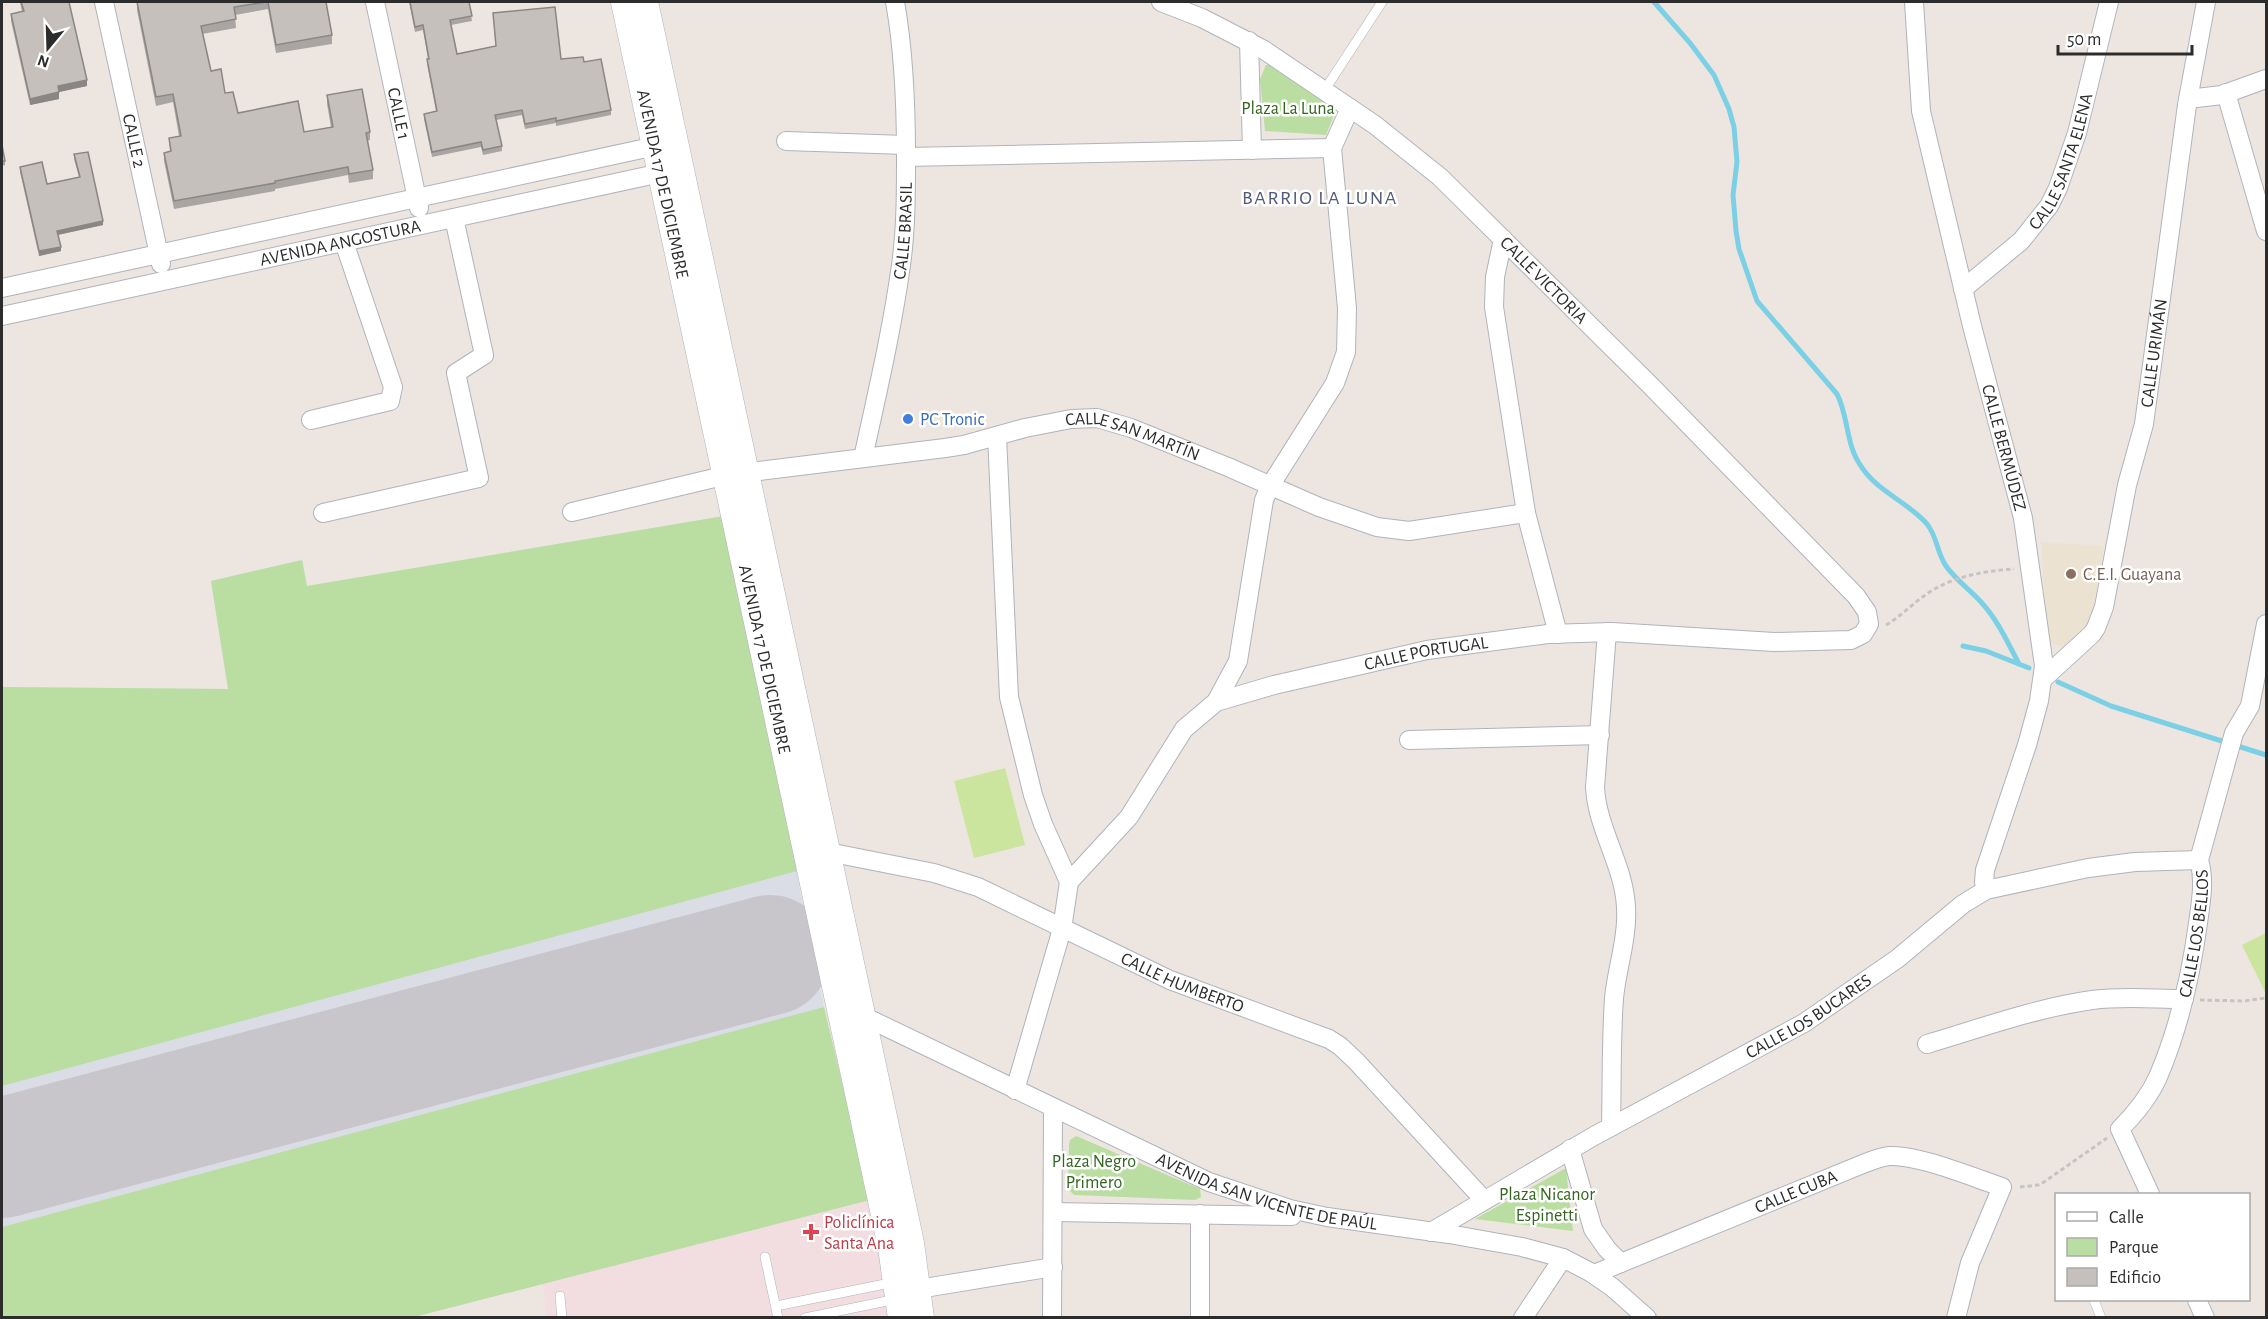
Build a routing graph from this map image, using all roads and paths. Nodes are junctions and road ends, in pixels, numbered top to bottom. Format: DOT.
graph roads {
  1 [pos="104,2"];
  2 [pos="375,2"];
  3 [pos="624,2"];
  4 [pos="645,2"];
  5 [pos="895,2"];
  6 [pos="1161,2"];
  7 [pos="1382,2"];
  8 [pos="1914,2"];
  9 [pos="2109,2"];
  10 [pos="2206,2"];
  11 [pos="1249,41"];
  12 [pos="2266,79"];
  13 [pos="1324,91"];
  14 [pos="2226,93"];
  15 [pos="2188,99"];
  16 [pos="1350,108"];
  17 [pos="786,141"];
  18 [pos="665,144"];
  19 [pos="1332,148"];
  20 [pos="1252,150"];
  21 [pos="906,151"];
  22 [pos="671,170"];
  23 [pos="417,198"];
  24 [pos="454,218"];
  25 [pos="423,224"];
  26 [pos="2266,231"];
  27 [pos="1503,239"];
  28 [pos="344,242"];
  29 [pos="159,255"];
  30 [pos="164,281"];
  31 [pos="2,288"];
  32 [pos="1963,289"];
  33 [pos="2,316"];
  34 [pos="310,420"];
  35 [pos="997,436"];
  36 [pos="863,458"];
  37 [pos="736,473"];
  38 [pos="1270,486"];
  39 [pos="572,512"];
  40 [pos="323,513"];
  41 [pos="1526,513"];
  42 [pos="2031,568"];
  43 [pos="2266,624"];
  44 [pos="1869,626"];
  45 [pos="1607,632"];
  46 [pos="1558,634"];
  47 [pos="2044,678"];
  48 [pos="1216,702"];
  49 [pos="1600,735"];
  50 [pos="1409,740"];
  51 [pos="828,852"];
  52 [pos="2199,860"];
  53 [pos="1069,882"];
  54 [pos="1986,890"];
  55 [pos="1062,929"];
  56 [pos="2266,998"];
  57 [pos="2184,999"];
  58 [pos="863,1016"];
  59 [pos="1927,1044"];
  60 [pos="1015,1090"];
  61 [pos="1053,1108"];
  62 [pos="1611,1127"];
  63 [pos="2121,1129"];
  64 [pos="1570,1149"];
  65 [pos="2002,1187"];
  66 [pos="2150,1193"];
  67 [pos="1484,1200"];
  68 [pos="1053,1212"];
  69 [pos="1200,1214"];
  70 [pos="1327,1217"];
  71 [pos="1431,1232"];
  72 [pos="765,1257"];
  73 [pos="1563,1258"];
  74 [pos="1621,1263"];
  75 [pos="1053,1267"];
  76 [pos="1594,1274"];
  77 [pos="560,1296"];
  78 [pos="906,1300"];
  79 [pos="2095,1301"];
  80 [pos="2198,1301"];
  81 [pos="776,1306"];
  82 [pos="562,1317"];
  83 [pos="778,1317"];
  84 [pos="805,1317"];
  85 [pos="921,1317"];
  86 [pos="1052,1317"];
  87 [pos="1200,1317"];
  88 [pos="1523,1317"];
  89 [pos="1647,1317"];
  90 [pos="1956,1317"];
  91 [pos="2101,1317"];
  92 [pos="2205,1317"];
  1 -- 29 [label="street, CALLE 2"];
  2 -- 23 [label="street, CALLE 1"];
  3 -- 18 [label="street, AVENIDA 17 DE DICIEMBRE"];
  4 -- 18 [label="street, AVENIDA 17 DE DICIEMBRE"];
  5 -- 21 [label="street, CALLE BRASIL"];
  6 -- 11 [label="street, CALLE VICTORIA"];
  7 -- 13 [label="lane"];
  8 -- 32 [label="street, CALLE BERMÚDEZ"];
  9 -- 32 [label="street, CALLE SANTA ELENA"];
  10 -- 15 [label="street, CALLE URIMÁN"];
  11 -- 13 [label="street, CALLE VICTORIA"];
  11 -- 20 [label="street"];
  12 -- 14 [label="street"];
  13 -- 16 [label="street, CALLE VICTORIA"];
  14 -- 15 [label="street"];
  14 -- 26 [label="street"];
  15 -- 47 [label="street, CALLE URIMÁN"];
  16 -- 19 [label="street"];
  16 -- 27 [label="street, CALLE VICTORIA"];
  17 -- 21 [label="street"];
  18 -- 22 [label="street, AVENIDA 17 DE DICIEMBRE"];
  18 -- 23 [label="street, AVENIDA ANGOSTURA"];
  19 -- 20 [label="street"];
  19 -- 38 [label="street"];
  20 -- 21 [label="street"];
  21 -- 36 [label="street, CALLE BRASIL"];
  22 -- 24 [label="street, AVENIDA ANGOSTURA"];
  22 -- 37 [label="street, AVENIDA 17 DE DICIEMBRE"];
  23 -- 25 [label="street, CALLE 1"];
  23 -- 29 [label="street, AVENIDA ANGOSTURA"];
  24 -- 25 [label="street, AVENIDA ANGOSTURA"];
  24 -- 40 [label="street"];
  25 -- 28 [label="street, AVENIDA ANGOSTURA"];
  27 -- 41 [label="street"];
  27 -- 44 [label="street, CALLE VICTORIA"];
  28 -- 30 [label="street, AVENIDA ANGOSTURA"];
  28 -- 34 [label="street"];
  29 -- 30 [label="street, CALLE 2"];
  29 -- 31 [label="street, AVENIDA ANGOSTURA"];
  30 -- 33 [label="street, AVENIDA ANGOSTURA"];
  32 -- 42 [label="street, CALLE BERMÚDEZ"];
  35 -- 36 [label="street, CALLE SAN MARTÍN"];
  35 -- 38 [label="street, CALLE SAN MARTÍN"];
  35 -- 53 [label="street"];
  36 -- 37 [label="street, CALLE SAN MARTÍN"];
  37 -- 39 [label="street, CALLE SAN MARTÍN"];
  37 -- 51 [label="street, AVENIDA 17 DE DICIEMBRE"];
  37 -- 78 [label="street, AVENIDA 17 DE DICIEMBRE"];
  38 -- 41 [label="street, CALLE SAN MARTÍN"];
  38 -- 48 [label="street"];
  41 -- 46 [label="street"];
  42 -- 44 [label="path"];
  42 -- 47 [label="street, CALLE BERMÚDEZ"];
  43 -- 52 [label="street, CALLE LOS BELLOS"];
  44 -- 45 [label="street, CALLE PORTUGAL"];
  45 -- 46 [label="street, CALLE PORTUGAL"];
  45 -- 49 [label="street"];
  46 -- 48 [label="street, CALLE PORTUGAL"];
  47 -- 54 [label="street, CALLE BERMÚDEZ"];
  48 -- 53 [label="street, CALLE PORTUGAL"];
  49 -- 50 [label="street"];
  49 -- 62 [label="street"];
  51 -- 55 [label="street, CALLE HUMBERTO"];
  51 -- 58 [label="street, AVENIDA 17 DE DICIEMBRE"];
  52 -- 54 [label="street, CALLE LOS BUCARES"];
  52 -- 57 [label="street, CALLE LOS BELLOS"];
  53 -- 55 [label="street"];
  54 -- 62 [label="street, CALLE LOS BUCARES"];
  55 -- 60 [label="street"];
  55 -- 67 [label="street, CALLE HUMBERTO"];
  56 -- 57 [label="path"];
  57 -- 59 [label="street"];
  57 -- 63 [label="street, CALLE LOS BELLOS"];
  58 -- 60 [label="street, AVENIDA SAN VICENTE DE PAÚL"];
  58 -- 78 [label="street, AVENIDA 17 DE DICIEMBRE"];
  60 -- 61 [label="street, AVENIDA SAN VICENTE DE PAÚL"];
  61 -- 68 [label="street"];
  61 -- 70 [label="street, AVENIDA SAN VICENTE DE PAÚL"];
  62 -- 64 [label="street, CALLE LOS BUCARES"];
  63 -- 65 [label="path"];
  63 -- 66 [label="street"];
  64 -- 67 [label="street, CALLE LOS BUCARES"];
  64 -- 74 [label="street"];
  65 -- 74 [label="street, CALLE CUBA"];
  65 -- 90 [label="street"];
  67 -- 71 [label="street, CALLE LOS BUCARES"];
  68 -- 69 [label="street"];
  68 -- 75 [label="street"];
  69 -- 70 [label="street"];
  69 -- 87 [label="street"];
  70 -- 71 [label="street, AVENIDA SAN VICENTE DE PAÚL"];
  71 -- 73 [label="street, AVENIDA SAN VICENTE DE PAÚL"];
  72 -- 81 [label="lane"];
  73 -- 76 [label="street, AVENIDA SAN VICENTE DE PAÚL"];
  73 -- 88 [label="street"];
  74 -- 76 [label="street, CALLE CUBA"];
  75 -- 78 [label="street"];
  75 -- 86 [label="street"];
  76 -- 89 [label="street, AVENIDA SAN VICENTE DE PAÚL"];
  77 -- 82 [label="lane"];
  78 -- 81 [label="lane"];
  78 -- 84 [label="lane"];
  78 -- 85 [label="street, AVENIDA 17 DE DICIEMBRE"];
  79 -- 91 [label="lane"];
  80 -- 92 [label="street"];
  81 -- 83 [label="lane"];
}
